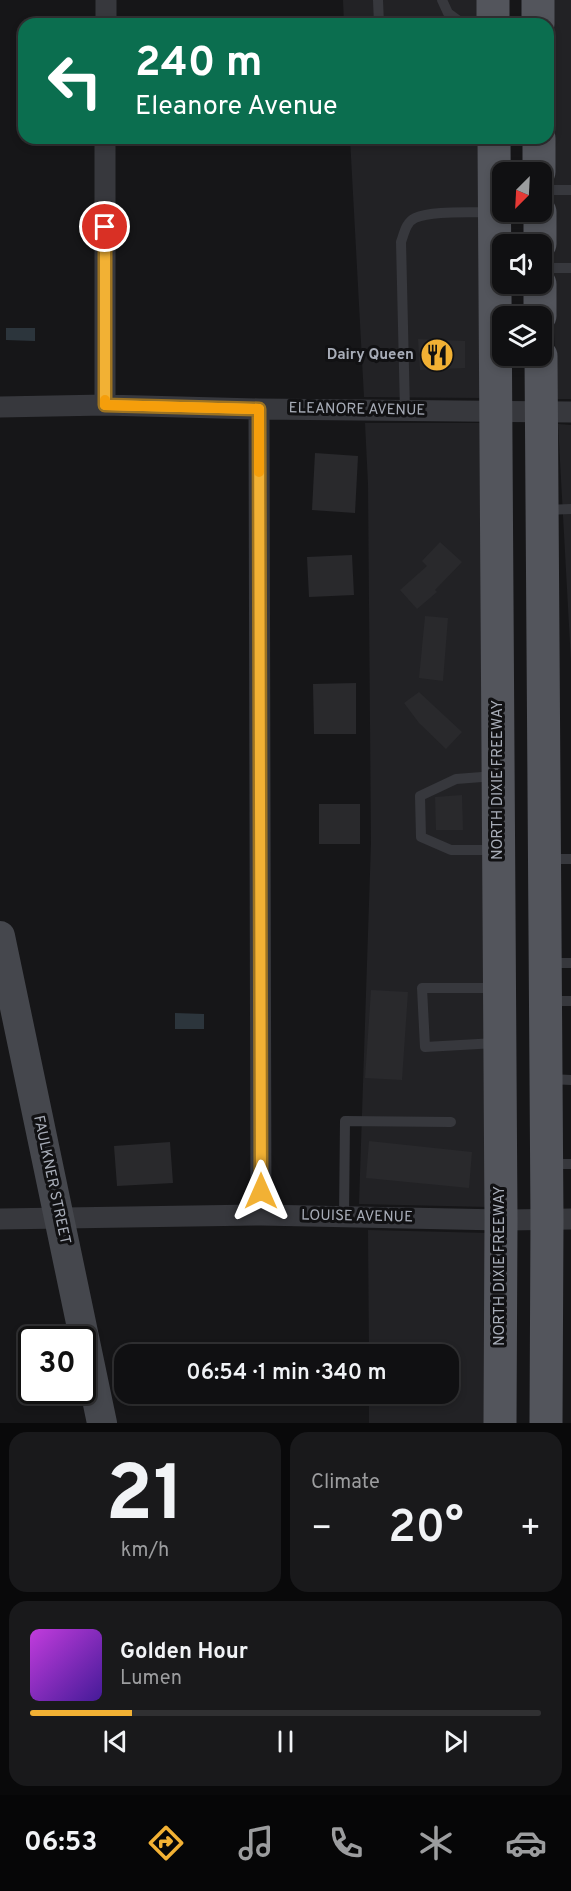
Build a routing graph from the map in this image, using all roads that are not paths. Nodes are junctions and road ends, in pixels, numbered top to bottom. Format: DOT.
graph roads {
  1 [pos="106,0"];
  2 [pos="378,0"];
  3 [pos="442,0"];
  4 [pos="493,0"];
  5 [pos="538,0"];
  6 [pos="106,18"];
  7 [pos="379,18"];
  8 [pos="455,18"];
  9 [pos="493,18"];
  10 [pos="538,18"];
  11 [pos="105,144"];
  12 [pos="494,144"];
  13 [pos="539,144"];
  14 [pos="494,162"];
  15 [pos="539,162"];
  16 [pos="552,190"];
  17 [pos="571,190"];
  18 [pos="492,212"];
  19 [pos="494,222"];
  20 [pos="552,268"];
  21 [pos="571,268"];
  22 [pos="544,366"];
  23 [pos="105,405"];
  24 [pos="0,406"];
  25 [pos="259,409"];
  26 [pos="405,411"];
  27 [pos="496,411"];
  28 [pos="556,412"];
  29 [pos="556,510"];
  30 [pos="498,776"];
  31 [pos="499,850"];
  32 [pos="558,859"];
  33 [pos="0,936"];
  34 [pos="558,963"];
  35 [pos="4,973"];
  36 [pos="499,988"];
  37 [pos="558,1001"];
  38 [pos="500,1043"];
  39 [pos="559,1079"];
  40 [pos="451,1122"];
  41 [pos="559,1164"];
  42 [pos="261,1215"];
  43 [pos="344,1217"];
  44 [pos="59,1218"];
  45 [pos="0,1219"];
  46 [pos="501,1220"];
  47 [pos="559,1220"];
  48 [pos="102,1423"];
  49 [pos="500,1423"];
  50 [pos="546,1423"];
  1 -- 6 [label="street"];
  2 -- 7 [label="lane"];
  3 -- 8 [label="lane"];
  4 -- 9 [label="main road"];
  5 -- 10 [label="main road"];
  11 -- 23 [label="street"];
  12 -- 14 [label="main road, NORTH DIXIE FREEWAY"];
  13 -- 15 [label="main road"];
  16 -- 17 [label="lane"];
  18 -- 26 [label="lane"];
  19 -- 27 [label="main road, NORTH DIXIE FREEWAY"];
  20 -- 21 [label="lane"];
  22 -- 28 [label="main road"];
  23 -- 24 [label="street, ELEANORE AVENUE"];
  23 -- 25 [label="street, ELEANORE AVENUE"];
  25 -- 26 [label="street, ELEANORE AVENUE"];
  25 -- 42 [label="street"];
  26 -- 27 [label="street, ELEANORE AVENUE"];
  27 -- 28 [label="street, ELEANORE AVENUE"];
  27 -- 30 [label="main road, NORTH DIXIE FREEWAY"];
  28 -- 29 [label="main road"];
  29 -- 32 [label="main road"];
  30 -- 31 [label="main road, NORTH DIXIE FREEWAY"];
  30 -- 31 [label="lane"];
  31 -- 36 [label="main road, NORTH DIXIE FREEWAY"];
  32 -- 34 [label="main road"];
  33 -- 35 [label="street, FAULKNER STREET"];
  34 -- 37 [label="main road"];
  35 -- 44 [label="street, FAULKNER STREET"];
  36 -- 38 [label="main road, NORTH DIXIE FREEWAY"];
  36 -- 38 [label="lane"];
  37 -- 39 [label="main road"];
  38 -- 46 [label="main road, NORTH DIXIE FREEWAY"];
  39 -- 41 [label="main road"];
  40 -- 43 [label="lane"];
  41 -- 47 [label="main road"];
  42 -- 43 [label="street, LOUISE AVENUE"];
  42 -- 44 [label="street, LOUISE AVENUE"];
  43 -- 46 [label="street, LOUISE AVENUE"];
  44 -- 45 [label="street, LOUISE AVENUE"];
  44 -- 48 [label="street, FAULKNER STREET"];
  46 -- 47 [label="street, LOUISE AVENUE"];
  46 -- 49 [label="main road, NORTH DIXIE FREEWAY"];
  47 -- 50 [label="main road"];
}
